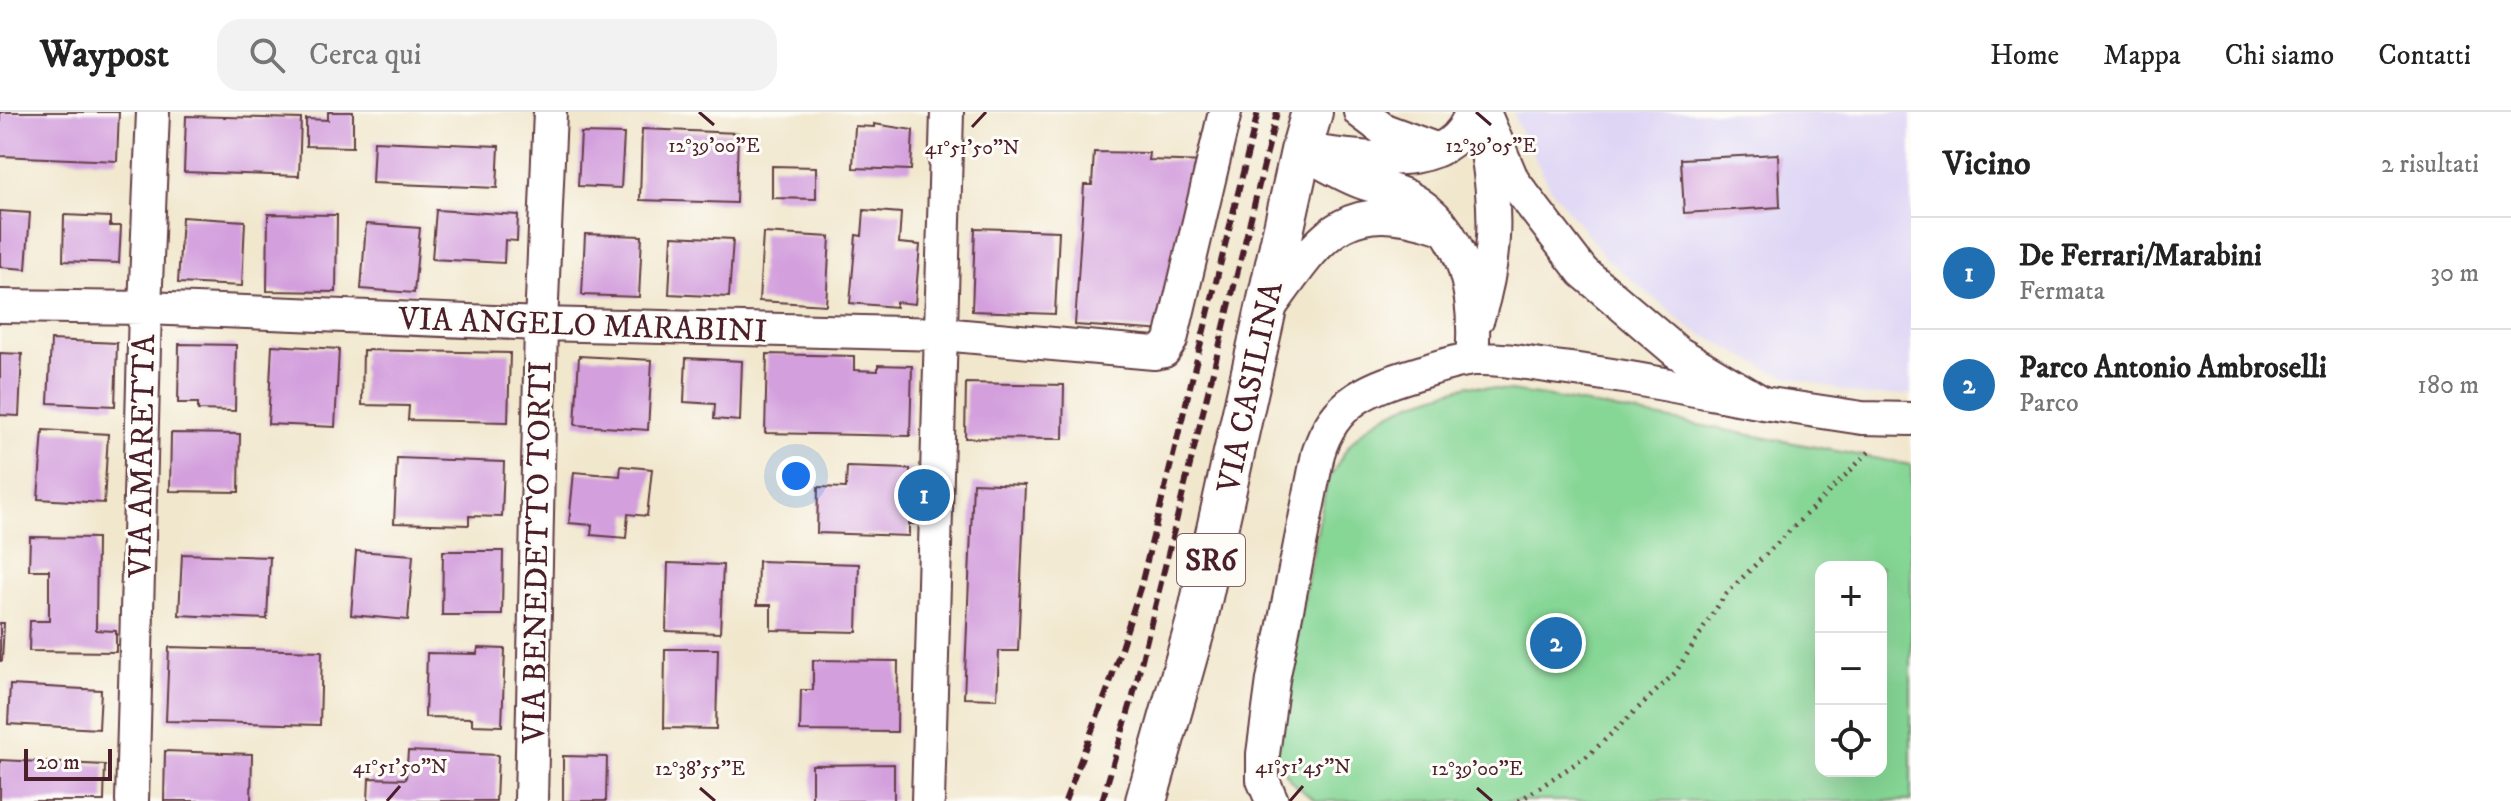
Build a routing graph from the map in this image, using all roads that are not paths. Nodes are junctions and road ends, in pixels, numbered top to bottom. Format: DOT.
graph roads {
  1 [pos="153,112"];
  2 [pos="550,112"];
  3 [pos="947,112"];
  4 [pos="1225,112"];
  5 [pos="1312,112"];
  6 [pos="1360,112"];
  7 [pos="1471,112"];
  8 [pos="1482,112"];
  9 [pos="1438,150"];
  10 [pos="1301,151"];
  11 [pos="1445,230"];
  12 [pos="0,306"];
  13 [pos="145,308"];
  14 [pos="1264,316"];
  15 [pos="541,324"];
  16 [pos="942,334"];
  17 [pos="1473,345"];
  18 [pos="1763,403"];
  19 [pos="1897,420"];
  20 [pos="132,801"];
  21 [pos="531,801"];
  22 [pos="928,801"];
  23 [pos="1146,801"];
  24 [pos="1272,801"];
  1 -- 13 [label="street, VIA AMARETTA"];
  2 -- 15 [label="street, VIA BENEDETTO TORTI"];
  3 -- 16 [label="street"];
  4 -- 16 [label="street, VIA ANGELO MARABINI"];
  5 -- 10 [label="main road, VIA CASILINA / SR6"];
  6 -- 9 [label="street"];
  7 -- 9 [label="street"];
  8 -- 17 [label="street"];
  8 -- 18 [label="street"];
  9 -- 10 [label="street"];
  10 -- 11 [label="street"];
  10 -- 14 [label="main road, VIA CASILINA / SR6"];
  11 -- 14 [label="street"];
  11 -- 17 [label="street"];
  12 -- 13 [label="street, VIA ANGELO MARABINI"];
  13 -- 15 [label="street, VIA ANGELO MARABINI"];
  13 -- 20 [label="street, VIA AMARETTA"];
  14 -- 23 [label="main road, VIA CASILINA / SR6"];
  15 -- 16 [label="street, VIA ANGELO MARABINI"];
  15 -- 21 [label="street, VIA BENEDETTO TORTI"];
  16 -- 22 [label="street"];
  17 -- 18 [label="street"];
  17 -- 24 [label="street"];
  18 -- 19 [label="street"];
}
